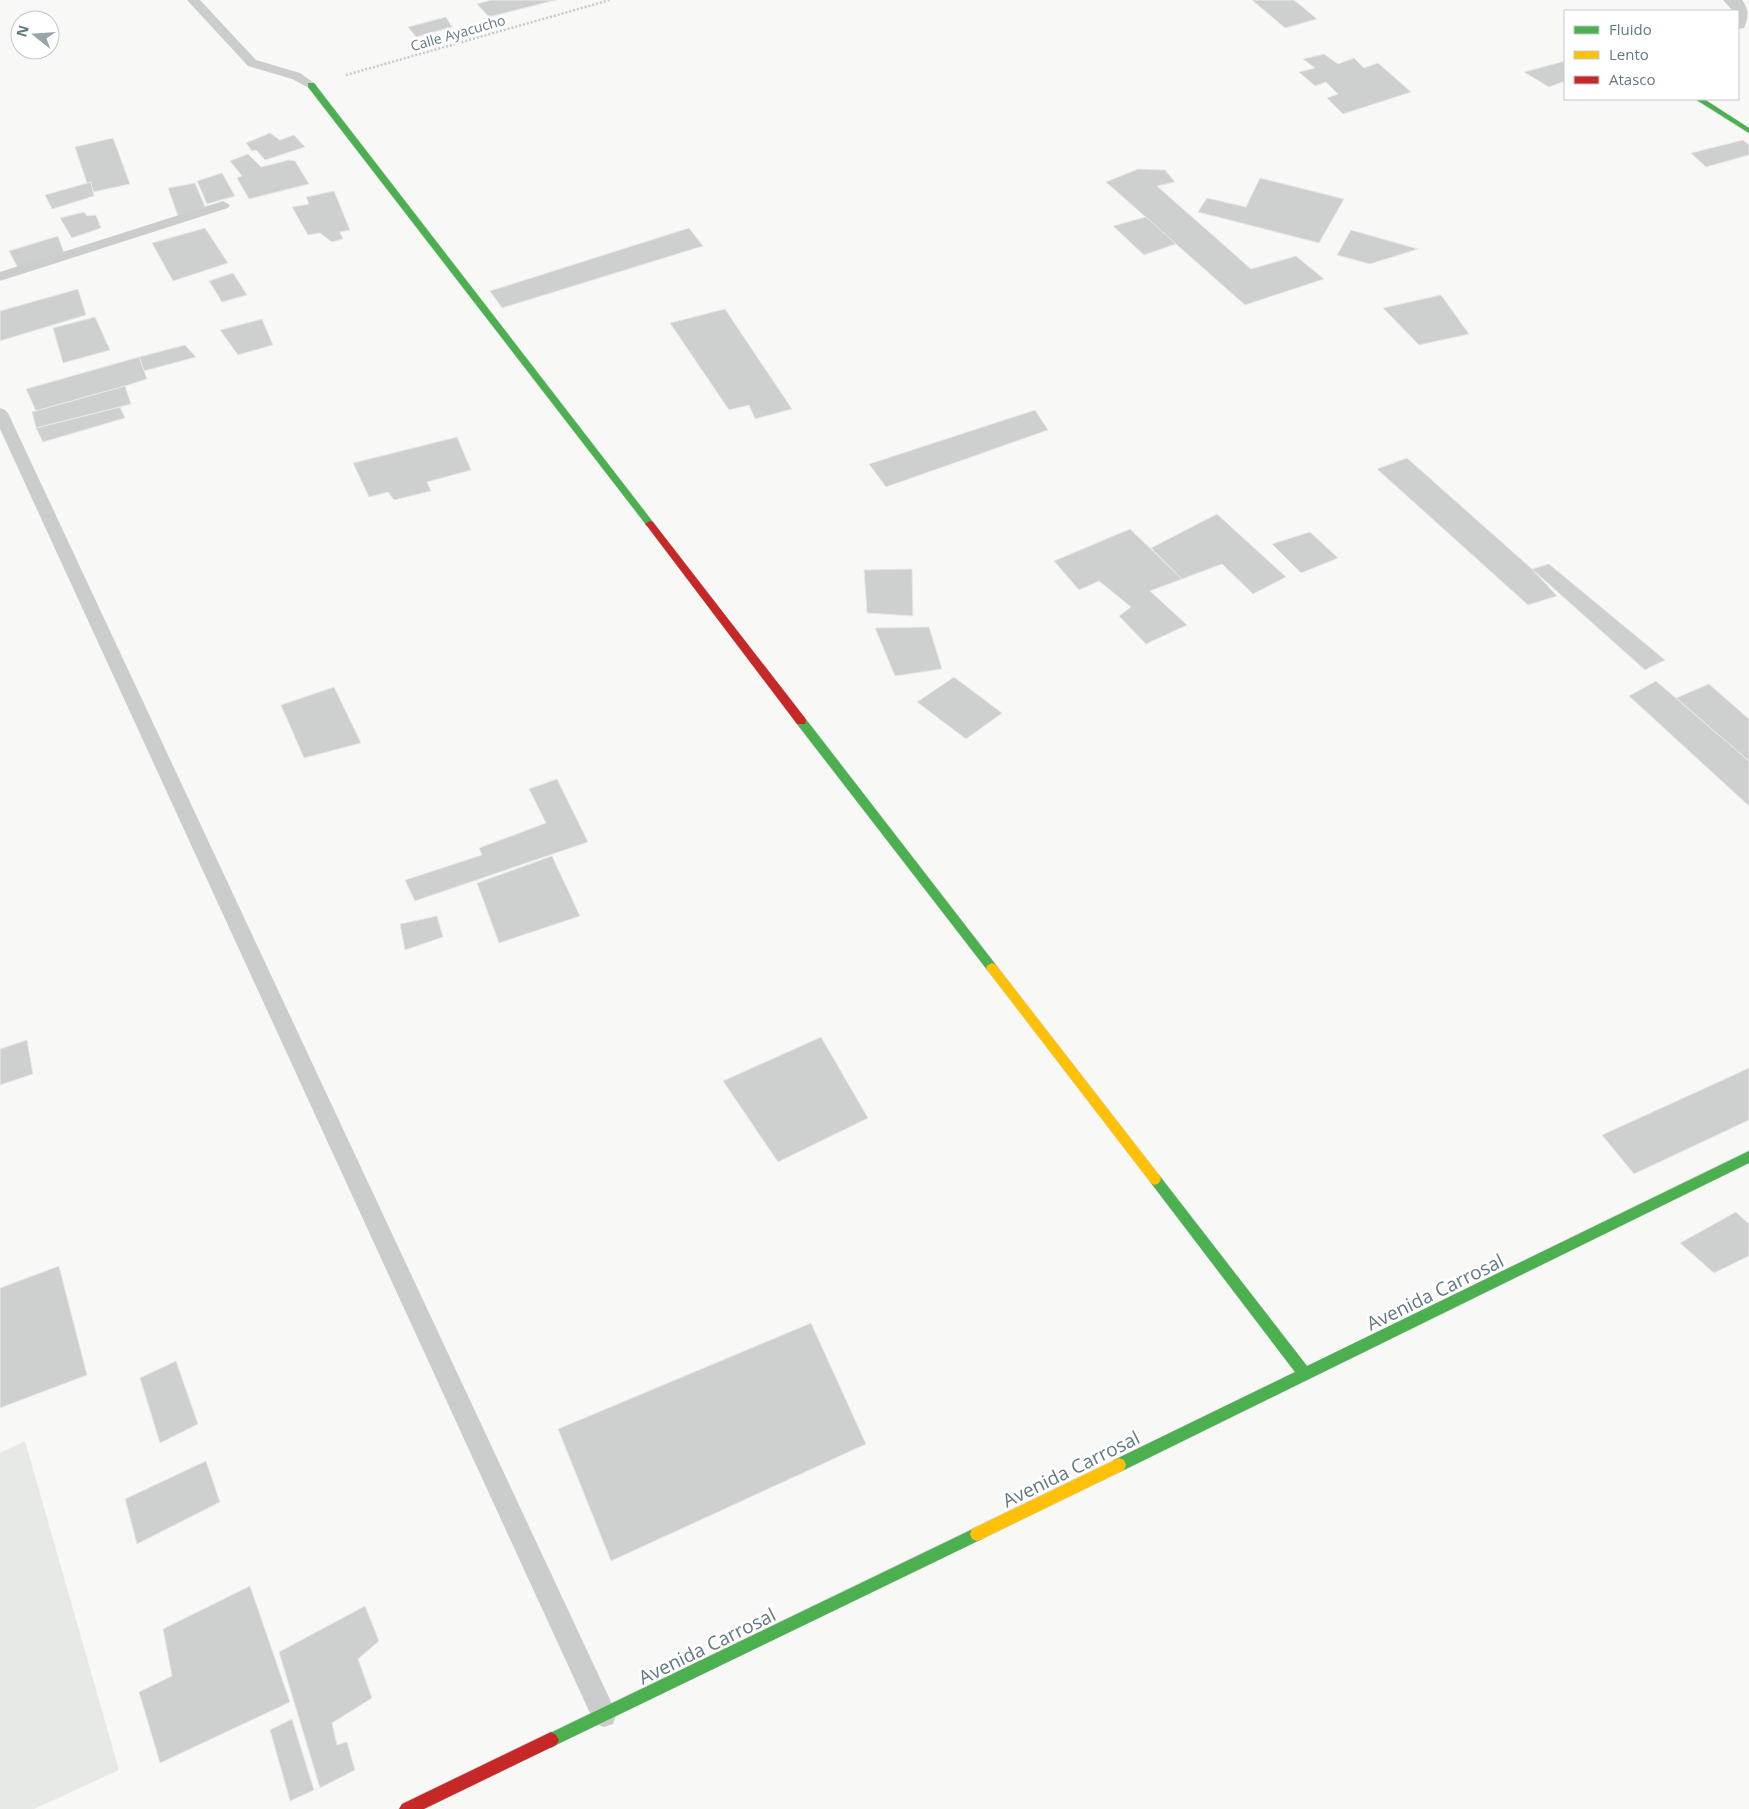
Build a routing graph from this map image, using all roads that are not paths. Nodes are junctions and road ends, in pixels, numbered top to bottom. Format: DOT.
graph roads {
  1 [pos="193,0"];
  2 [pos="1732,0"];
  3 [pos="1742,22"];
  4 [pos="312,85"];
  5 [pos="1702,100"];
  6 [pos="1749,131"];
  7 [pos="223,205"];
  8 [pos="0,278"];
  9 [pos="0,413"];
  10 [pos="1749,1157"];
  11 [pos="1306,1375"];
  12 [pos="604,1715"];
  13 [pos="407,1809"];
  1 -- 4 [label="lane"];
  2 -- 3 [label="street"];
  4 -- 11 [label="street"];
  5 -- 6 [label="street"];
  7 -- 8 [label="lane"];
  9 -- 12 [label="lane"];
  10 -- 11 [label="street, Avenida Carrosal"];
  11 -- 12 [label="street, Avenida Carrosal"];
  12 -- 13 [label="street, Avenida Carrosal"];
}
